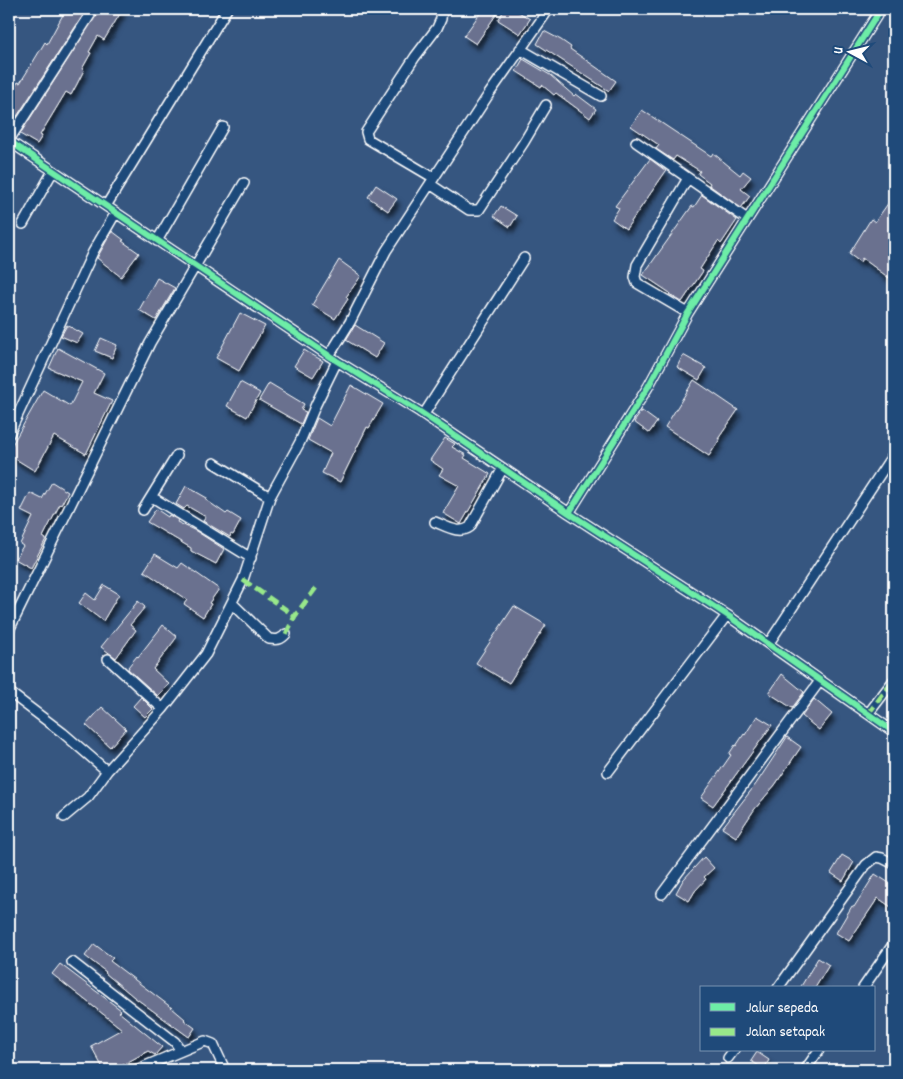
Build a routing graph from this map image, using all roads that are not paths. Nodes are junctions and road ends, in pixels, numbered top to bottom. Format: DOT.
graph roads {
  1 [pos="94,9"];
  2 [pos="227,9"];
  3 [pos="442,9"];
  4 [pos="549,9"];
  5 [pos="882,9"];
  6 [pos="520,49"];
  7 [pos="601,96"];
  8 [pos="546,105"];
  9 [pos="223,127"];
  10 [pos="9,140"];
  11 [pos="636,142"];
  12 [pos="53,171"];
  13 [pos="688,178"];
  14 [pos="432,181"];
  15 [pos="244,183"];
  16 [pos="106,206"];
  17 [pos="115,214"];
  18 [pos="747,219"];
  19 [pos="23,224"];
  20 [pos="157,241"];
  21 [pos="524,258"];
  22 [pos="195,265"];
  23 [pos="688,313"];
  24 [pos="333,359"];
  25 [pos="424,414"];
  26 [pos="9,434"];
  27 [pos="894,453"];
  28 [pos="176,456"];
  29 [pos="214,463"];
  30 [pos="504,468"];
  31 [pos="152,497"];
  32 [pos="270,497"];
  33 [pos="144,510"];
  34 [pos="569,512"];
  35 [pos="435,522"];
  36 [pos="251,558"];
  37 [pos="232,603"];
  38 [pos="727,615"];
  39 [pos="9,630"];
  40 [pos="286,634"];
  41 [pos="769,643"];
  42 [pos="108,659"];
  43 [pos="894,680"];
  44 [pos="820,681"];
  45 [pos="9,692"];
  46 [pos="163,710"];
  47 [pos="868,714"];
  48 [pos="894,732"];
  49 [pos="107,771"];
  50 [pos="608,772"];
  51 [pos="64,817"];
  52 [pos="894,864"];
  53 [pos="662,894"];
  54 [pos="894,943"];
  55 [pos="72,962"];
  56 [pos="779,986"];
  57 [pos="864,986"];
  58 [pos="182,1051"];
  59 [pos="818,1052"];
  60 [pos="136,1070"];
  61 [pos="225,1070"];
  62 [pos="805,1070"];
  1 -- 10 [label="street"];
  2 -- 16 [label="street"];
  3 -- 14 [label="street"];
  4 -- 6 [label="street"];
  5 -- 18 [label="street"];
  6 -- 7 [label="street"];
  6 -- 14 [label="street"];
  8 -- 14 [label="street"];
  9 -- 20 [label="street"];
  10 -- 12 [label="street"];
  11 -- 13 [label="street"];
  12 -- 16 [label="street"];
  12 -- 19 [label="street"];
  13 -- 18 [label="street"];
  13 -- 23 [label="street"];
  14 -- 24 [label="street"];
  15 -- 22 [label="street"];
  16 -- 17 [label="street"];
  17 -- 20 [label="street"];
  17 -- 26 [label="street"];
  18 -- 23 [label="street"];
  20 -- 22 [label="street"];
  21 -- 25 [label="street"];
  22 -- 24 [label="street"];
  22 -- 39 [label="street"];
  23 -- 34 [label="street"];
  24 -- 25 [label="street"];
  24 -- 32 [label="street"];
  25 -- 30 [label="street"];
  27 -- 41 [label="street"];
  28 -- 31 [label="street"];
  29 -- 32 [label="street"];
  30 -- 34 [label="street"];
  30 -- 35 [label="street"];
  31 -- 33 [label="street"];
  31 -- 36 [label="street"];
  32 -- 36 [label="street"];
  34 -- 38 [label="street"];
  36 -- 37 [label="street"];
  37 -- 40 [label="street"];
  37 -- 46 [label="street"];
  38 -- 41 [label="street"];
  38 -- 50 [label="street"];
  41 -- 44 [label="street"];
  42 -- 46 [label="street"];
  43 -- 47 [label="street"];
  44 -- 47 [label="street"];
  44 -- 53 [label="street"];
  45 -- 49 [label="street"];
  46 -- 49 [label="street"];
  47 -- 48 [label="street"];
  49 -- 51 [label="street"];
  52 -- 56 [label="street"];
  54 -- 57 [label="street"];
  55 -- 58 [label="street"];
  58 -- 60 [label="street"];
  58 -- 61 [label="street"];
  59 -- 62 [label="street"];
}
